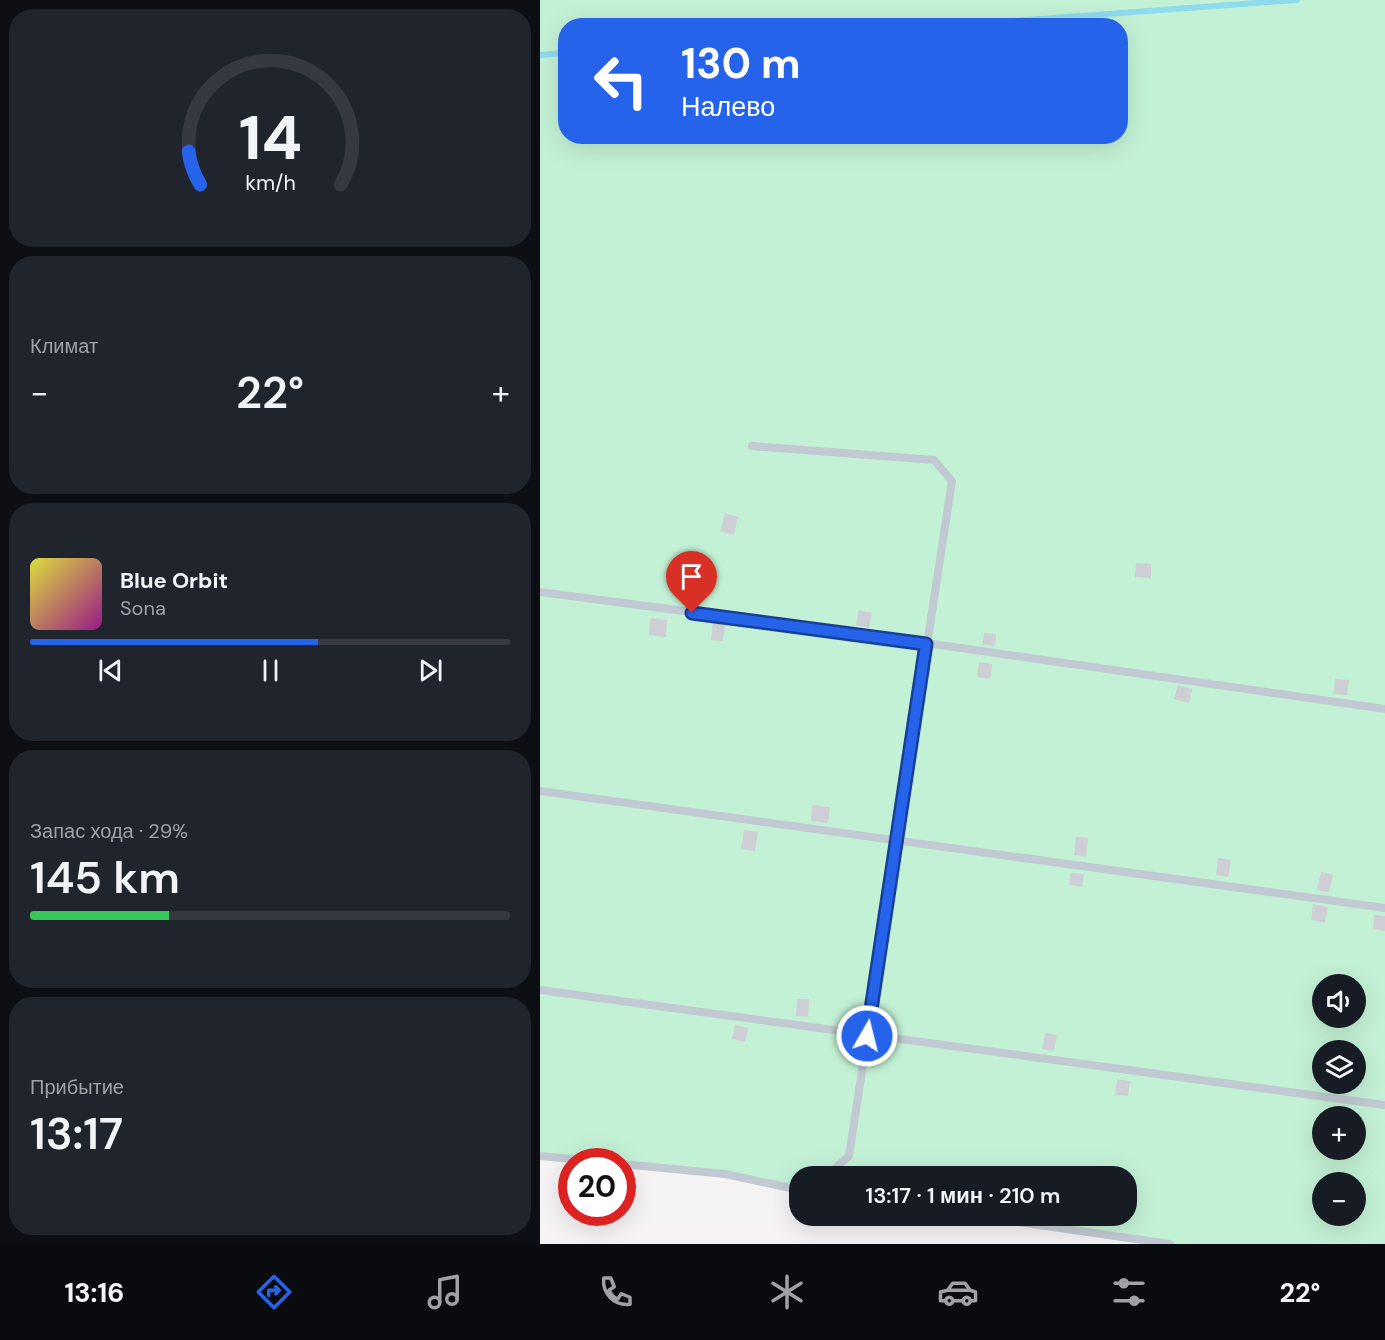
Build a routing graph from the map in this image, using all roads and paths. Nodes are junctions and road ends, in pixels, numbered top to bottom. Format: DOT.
graph roads {
  1 [pos="752,446"];
  2 [pos="540,592"];
  3 [pos="926,644"];
  4 [pos="1385,709"];
  5 [pos="540,791"];
  6 [pos="895,842"];
  7 [pos="1385,909"];
  8 [pos="540,990"];
  9 [pos="867,1036"];
  10 [pos="1385,1105"];
  11 [pos="540,1156"];
  12 [pos="558,1158"];
  13 [pos="636,1165"];
  14 [pos="838,1166"];
  15 [pos="789,1188"];
  16 [pos="1046,1226"];
  17 [pos="1170,1244"];
  1 -- 3 [label="lane"];
  2 -- 3 [label="lane"];
  3 -- 4 [label="lane"];
  3 -- 6 [label="lane"];
  5 -- 6 [label="lane"];
  6 -- 7 [label="lane"];
  6 -- 9 [label="lane"];
  8 -- 9 [label="lane"];
  9 -- 10 [label="lane"];
  9 -- 14 [label="lane"];
  11 -- 12 [label="lane"];
  13 -- 15 [label="lane"];
  16 -- 17 [label="lane"];
}
